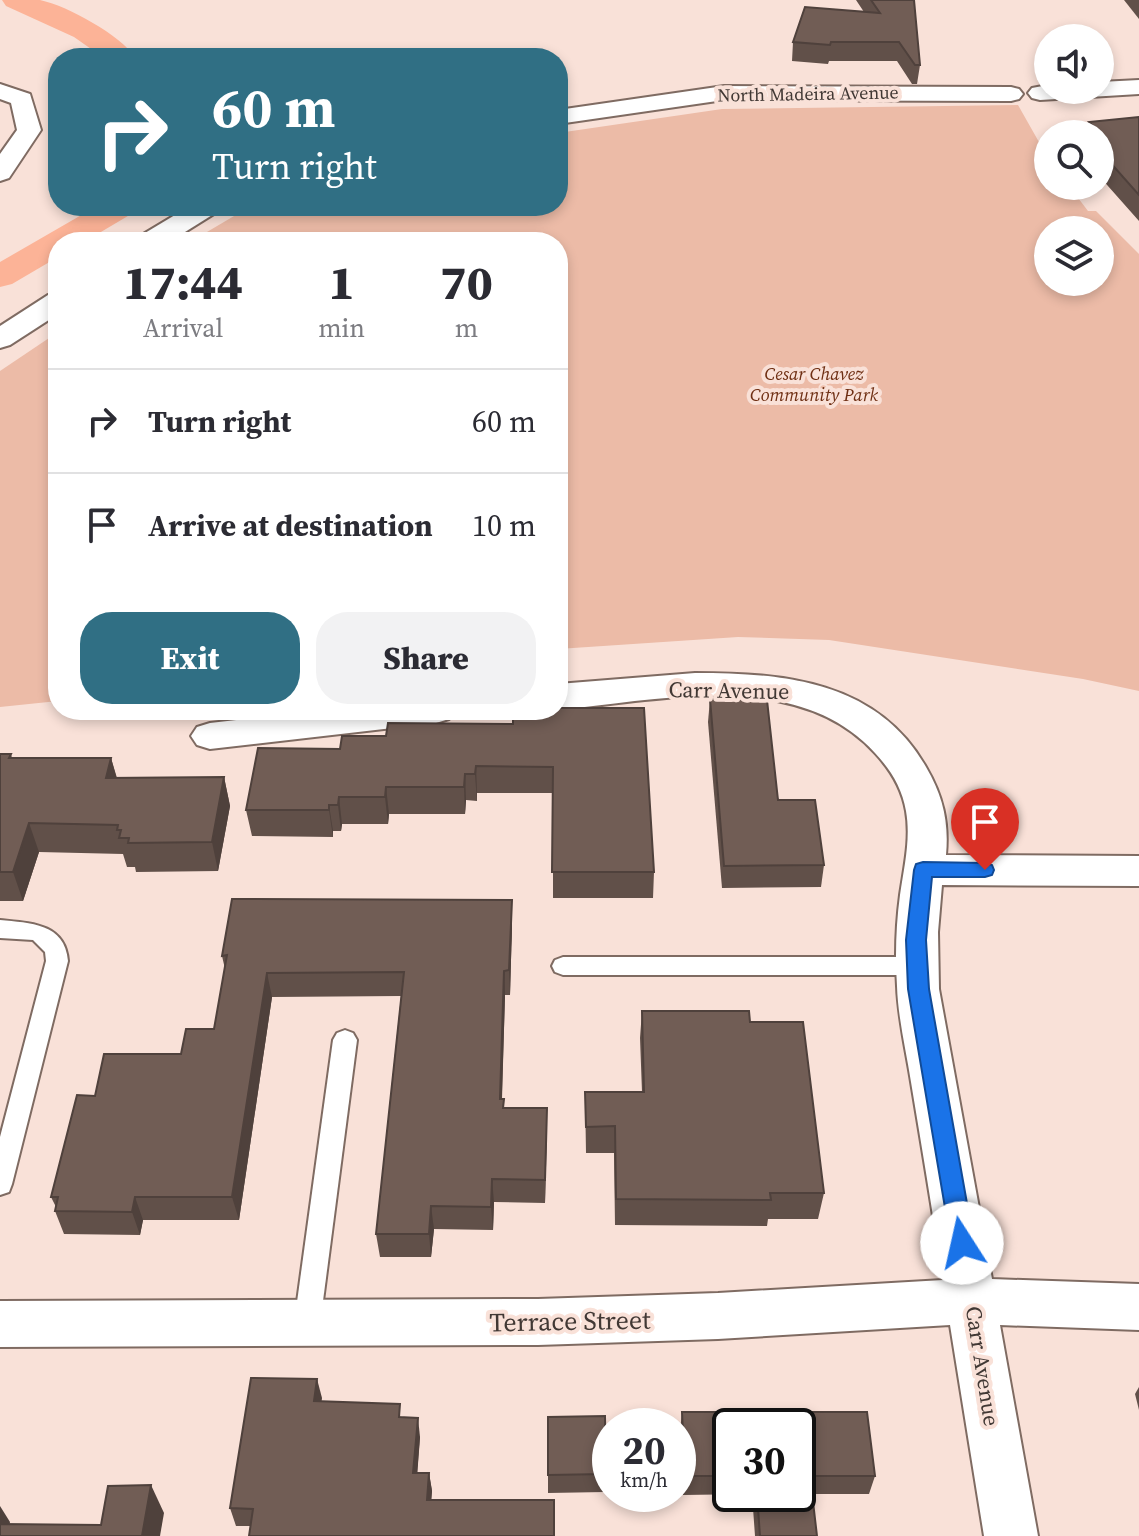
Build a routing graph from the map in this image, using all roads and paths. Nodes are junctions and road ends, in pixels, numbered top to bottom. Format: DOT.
graph roads {
  1 [pos="1139,87"];
  2 [pos="1114,89"];
  3 [pos="0,91"];
  4 [pos="1011,94"];
  5 [pos="568,116"];
  6 [pos="0,173"];
  7 [pos="192,216"];
  8 [pos="166,232"];
  9 [pos="48,308"];
  10 [pos="0,339"];
  11 [pos="568,696"];
  12 [pos="349,720"];
  13 [pos="210,736"];
  14 [pos="923,870"];
  15 [pos="1139,871"];
  16 [pos="0,929"];
  17 [pos="563,966"];
  18 [pos="917,966"];
  19 [pos="345,1040"];
  20 [pos="0,1184"];
  21 [pos="973,1301"];
  22 [pos="1139,1307"];
  23 [pos="0,1324"];
  24 [pos="307,1324"];
  25 [pos="1011,1536"];
  1 -- 2 [label="street"];
  3 -- 6 [label="street"];
  4 -- 5 [label="street, North Madeira Avenue"];
  7 -- 8 [label="street"];
  9 -- 10 [label="street"];
  11 -- 14 [label="street, Carr Avenue"];
  12 -- 13 [label="street"];
  14 -- 15 [label="street"];
  14 -- 18 [label="street, Carr Avenue"];
  16 -- 20 [label="lane"];
  17 -- 18 [label="lane"];
  18 -- 21 [label="street, Carr Avenue"];
  19 -- 24 [label="lane"];
  21 -- 22 [label="street, Terrace Street"];
  21 -- 24 [label="street, Terrace Street"];
  21 -- 25 [label="street, Carr Avenue"];
  23 -- 24 [label="street, Terrace Street"];
}
